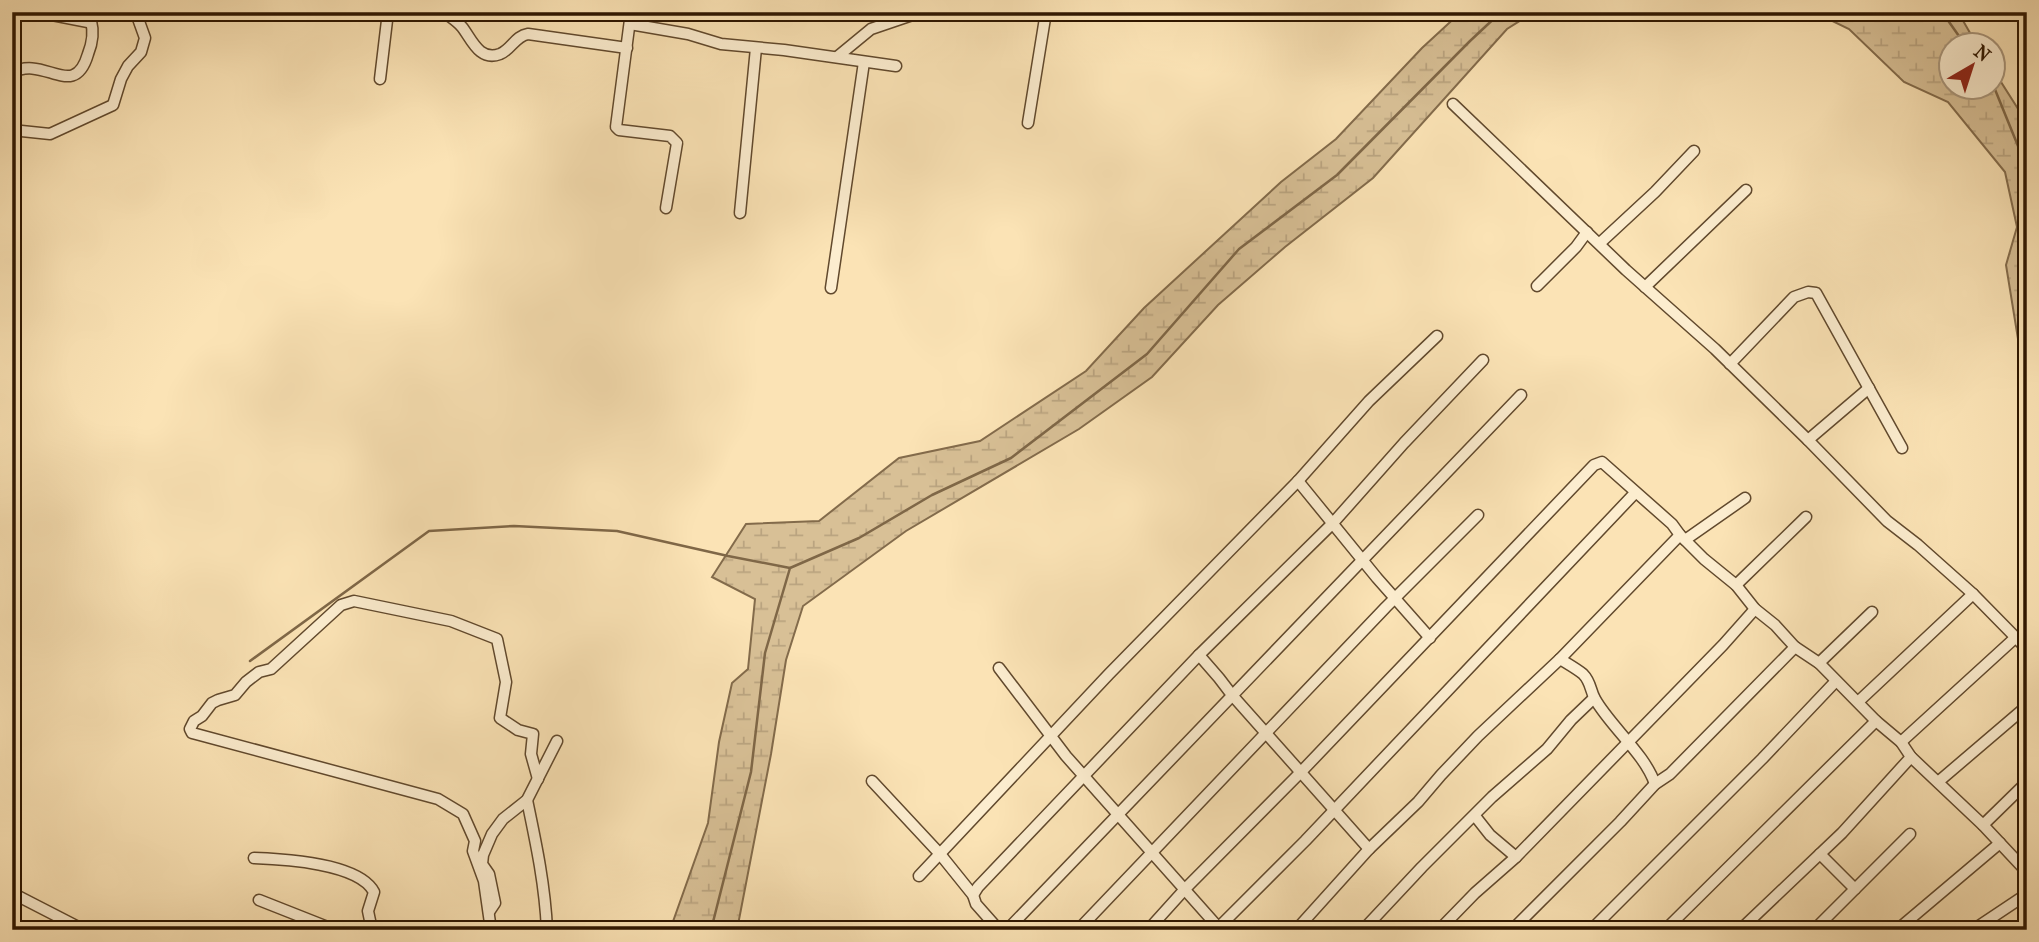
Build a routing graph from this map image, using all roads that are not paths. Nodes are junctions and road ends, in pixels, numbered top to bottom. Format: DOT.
graph roads {
  1 [pos="100,12"];
  2 [pos="130,12"];
  3 [pos="142,12"];
  4 [pos="388,12"];
  5 [pos="404,12"];
  6 [pos="430,12"];
  7 [pos="444,12"];
  8 [pos="631,12"];
  9 [pos="921,12"];
  10 [pos="1046,12"];
  11 [pos="12,13"];
  12 [pos="136,13"];
  13 [pos="92,21"];
  14 [pos="630,24"];
  15 [pos="627,48"];
  16 [pos="756,48"];
  17 [pos="836,57"];
  18 [pos="864,62"];
  19 [pos="896,66"];
  20 [pos="12,73"];
  21 [pos="380,79"];
  22 [pos="1453,104"];
  23 [pos="1028,123"];
  24 [pos="12,130"];
  25 [pos="1694,151"];
  26 [pos="1746,190"];
  27 [pos="666,208"];
  28 [pos="740,213"];
  29 [pos="1587,232"];
  30 [pos="1600,243"];
  31 [pos="1537,286"];
  32 [pos="1645,287"];
  33 [pos="831,288"];
  34 [pos="1437,336"];
  35 [pos="1483,360"];
  36 [pos="1730,364"];
  37 [pos="1869,388"];
  38 [pos="1521,395"];
  39 [pos="1808,440"];
  40 [pos="1902,448"];
  41 [pos="1298,481"];
  42 [pos="1635,493"];
  43 [pos="1745,498"];
  44 [pos="1478,515"];
  45 [pos="1806,517"];
  46 [pos="1333,523"];
  47 [pos="1683,538"];
  48 [pos="1362,560"];
  49 [pos="1736,585"];
  50 [pos="1973,594"];
  51 [pos="1396,599"];
  52 [pos="1755,609"];
  53 [pos="1872,611"];
  54 [pos="1430,638"];
  55 [pos="2015,638"];
  56 [pos="1795,647"];
  57 [pos="2027,649"];
  58 [pos="1199,655"];
  59 [pos="1560,659"];
  60 [pos="1819,663"];
  61 [pos="999,668"];
  62 [pos="1836,681"];
  63 [pos="1232,695"];
  64 [pos="1594,698"];
  65 [pos="1858,701"];
  66 [pos="2027,706"];
  67 [pos="1876,721"];
  68 [pos="1266,733"];
  69 [pos="1050,737"];
  70 [pos="557,741"];
  71 [pos="1628,741"];
  72 [pos="1900,742"];
  73 [pos="1911,757"];
  74 [pos="1301,772"];
  75 [pos="1084,776"];
  76 [pos="538,779"];
  77 [pos="872,781"];
  78 [pos="1938,782"];
  79 [pos="2027,782"];
  80 [pos="1655,784"];
  81 [pos="527,800"];
  82 [pos="1333,811"];
  83 [pos="1118,815"];
  84 [pos="1475,816"];
  85 [pos="1983,825"];
  86 [pos="1910,834"];
  87 [pos="2000,843"];
  88 [pos="1369,849"];
  89 [pos="1152,852"];
  90 [pos="940,854"];
  91 [pos="1820,855"];
  92 [pos="1516,857"];
  93 [pos="254,858"];
  94 [pos="2025,866"];
  95 [pos="919,876"];
  96 [pos="1855,888"];
  97 [pos="1185,889"];
  98 [pos="12,892"];
  99 [pos="2027,894"];
  100 [pos="973,895"];
  101 [pos="259,900"];
  102 [pos="489,912"];
  103 [pos="1217,928"];
  104 [pos="84,930"];
  105 [pos="335,930"];
  106 [pos="372,930"];
  107 [pos="491,930"];
  108 [pos="547,930"];
  109 [pos="999,930"];
  110 [pos="1007,930"];
  111 [pos="1078,930"];
  112 [pos="1148,930"];
  113 [pos="1296,930"];
  114 [pos="1363,930"];
  115 [pos="1439,930"];
  116 [pos="1512,930"];
  117 [pos="1591,930"];
  118 [pos="1665,930"];
  119 [pos="1740,930"];
  120 [pos="1814,930"];
  121 [pos="1897,930"];
  122 [pos="1973,930"];
  1 -- 13 [label="street"];
  2 -- 12 [label="street"];
  3 -- 12 [label="street"];
  4 -- 21 [label="street"];
  5 -- 6 [label="street"];
  7 -- 15 [label="street"];
  8 -- 14 [label="street"];
  9 -- 17 [label="street"];
  10 -- 23 [label="street"];
  11 -- 13 [label="street"];
  12 -- 24 [label="street"];
  13 -- 20 [label="street"];
  14 -- 15 [label="street"];
  14 -- 16 [label="street"];
  15 -- 27 [label="street"];
  16 -- 17 [label="street"];
  16 -- 28 [label="street"];
  17 -- 18 [label="street"];
  18 -- 19 [label="street"];
  18 -- 33 [label="street"];
  22 -- 29 [label="street"];
  25 -- 30 [label="street"];
  26 -- 32 [label="street"];
  29 -- 30 [label="street"];
  29 -- 31 [label="street"];
  30 -- 32 [label="street"];
  32 -- 36 [label="street"];
  34 -- 41 [label="street"];
  35 -- 46 [label="street"];
  36 -- 37 [label="street"];
  36 -- 39 [label="street"];
  37 -- 39 [label="street"];
  37 -- 40 [label="street"];
  38 -- 48 [label="street"];
  39 -- 50 [label="street"];
  41 -- 46 [label="street"];
  41 -- 69 [label="street"];
  42 -- 47 [label="street"];
  42 -- 54 [label="street"];
  42 -- 82 [label="street"];
  43 -- 47 [label="street"];
  44 -- 51 [label="street"];
  45 -- 49 [label="street"];
  46 -- 48 [label="street"];
  46 -- 58 [label="street"];
  47 -- 49 [label="street"];
  47 -- 59 [label="street"];
  48 -- 51 [label="street"];
  48 -- 63 [label="street"];
  49 -- 52 [label="street"];
  50 -- 55 [label="street"];
  50 -- 65 [label="street"];
  51 -- 54 [label="street"];
  51 -- 68 [label="street"];
  52 -- 56 [label="street"];
  52 -- 71 [label="street"];
  53 -- 60 [label="street"];
  54 -- 74 [label="street"];
  55 -- 57 [label="street"];
  55 -- 72 [label="street"];
  56 -- 60 [label="street"];
  56 -- 80 [label="street"];
  58 -- 63 [label="street"];
  58 -- 75 [label="street"];
  59 -- 64 [label="street"];
  59 -- 88 [label="street"];
  60 -- 62 [label="street"];
  61 -- 69 [label="street"];
  62 -- 65 [label="street"];
  62 -- 117 [label="street"];
  63 -- 68 [label="street"];
  63 -- 83 [label="street"];
  64 -- 71 [label="street"];
  64 -- 84 [label="street"];
  65 -- 67 [label="street"];
  66 -- 78 [label="street"];
  67 -- 72 [label="street"];
  67 -- 118 [label="street"];
  68 -- 74 [label="street"];
  68 -- 89 [label="street"];
  69 -- 75 [label="street"];
  69 -- 90 [label="street"];
  70 -- 76 [label="street"];
  71 -- 80 [label="street"];
  71 -- 92 [label="street"];
  72 -- 73 [label="street"];
  73 -- 78 [label="street"];
  73 -- 91 [label="street"];
  74 -- 82 [label="street"];
  74 -- 97 [label="street"];
  75 -- 83 [label="street"];
  75 -- 100 [label="street"];
  76 -- 81 [label="street"];
  76 -- 102 [label="street"];
  77 -- 90 [label="street"];
  78 -- 85 [label="street"];
  79 -- 85 [label="street"];
  80 -- 116 [label="street"];
  81 -- 102 [label="street"];
  81 -- 108 [label="street"];
  82 -- 88 [label="street"];
  82 -- 103 [label="street"];
  83 -- 89 [label="street"];
  83 -- 110 [label="street"];
  84 -- 92 [label="street"];
  84 -- 114 [label="street"];
  85 -- 87 [label="street"];
  86 -- 96 [label="street"];
  87 -- 94 [label="street"];
  87 -- 121 [label="street"];
  88 -- 113 [label="street"];
  89 -- 97 [label="street"];
  89 -- 111 [label="street"];
  90 -- 95 [label="street"];
  90 -- 100 [label="street"];
  91 -- 96 [label="street"];
  91 -- 119 [label="street"];
  92 -- 115 [label="street"];
  93 -- 106 [label="street"];
  96 -- 120 [label="street"];
  97 -- 103 [label="street"];
  97 -- 112 [label="street"];
  98 -- 104 [label="street"];
  99 -- 122 [label="street"];
  100 -- 109 [label="street"];
  101 -- 105 [label="street"];
  102 -- 107 [label="street"];
}
